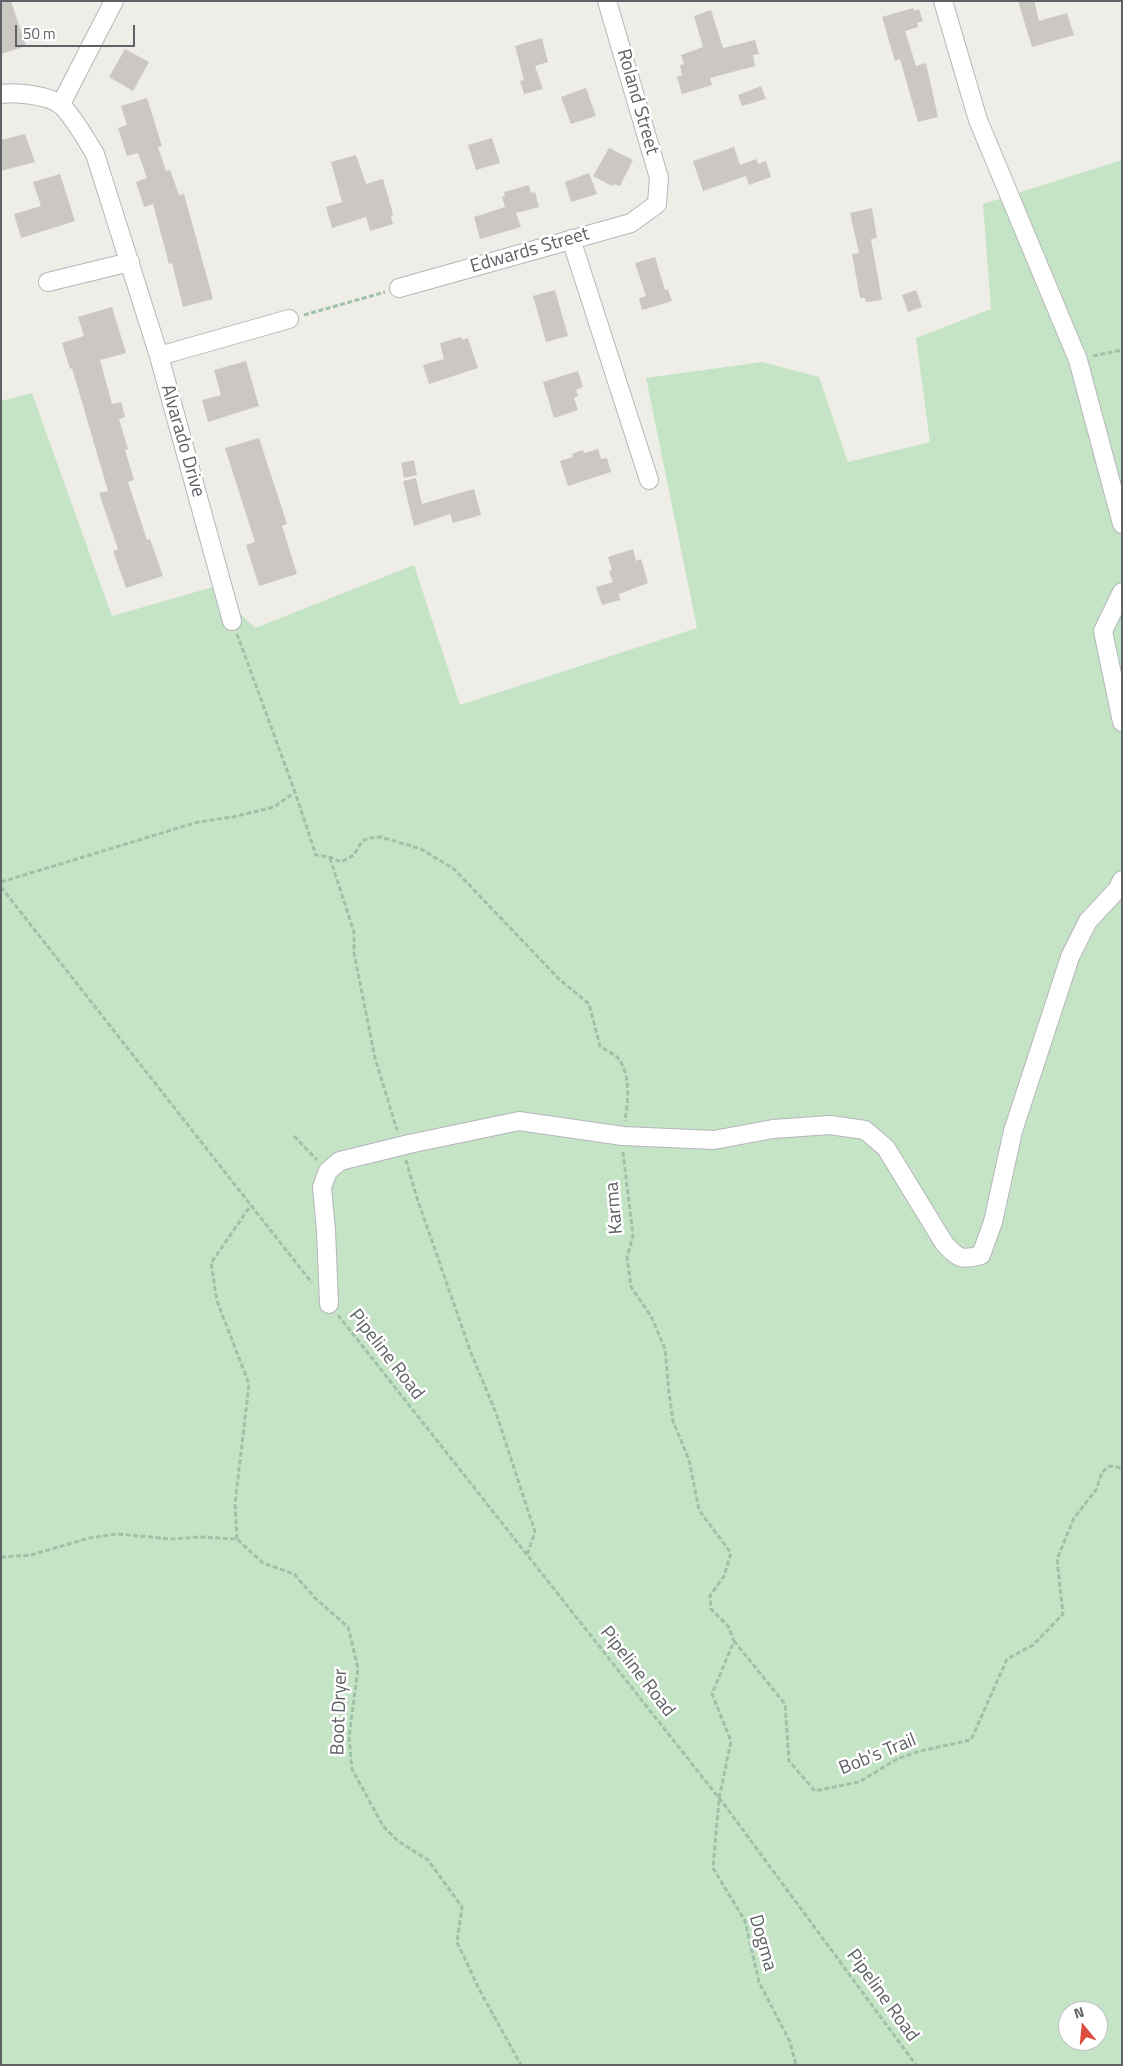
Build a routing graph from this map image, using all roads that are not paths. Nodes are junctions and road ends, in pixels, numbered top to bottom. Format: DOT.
graph roads {
  1 [pos="114,1"];
  2 [pos="608,1"];
  3 [pos="943,1"];
  4 [pos="1,94"];
  5 [pos="61,104"];
  6 [pos="657,204"];
  7 [pos="571,240"];
  8 [pos="130,262"];
  9 [pos="48,282"];
  10 [pos="399,288"];
  11 [pos="289,319"];
  12 [pos="158,356"];
  13 [pos="649,480"];
  14 [pos="1122,524"];
  15 [pos="1122,592"];
  16 [pos="232,621"];
  17 [pos="1122,722"];
  18 [pos="1122,880"];
  19 [pos="329,1304"];
  1 -- 5 [label="street"];
  2 -- 6 [label="street, Roland Street"];
  3 -- 14 [label="street"];
  4 -- 5 [label="street"];
  5 -- 8 [label="street, Alvarado Drive"];
  6 -- 7 [label="street, Edwards Street"];
  7 -- 10 [label="street, Edwards Street"];
  7 -- 13 [label="street"];
  8 -- 9 [label="street"];
  8 -- 12 [label="street, Alvarado Drive"];
  11 -- 12 [label="street"];
  12 -- 16 [label="street, Alvarado Drive"];
  15 -- 17 [label="street"];
  18 -- 19 [label="street"];
}
